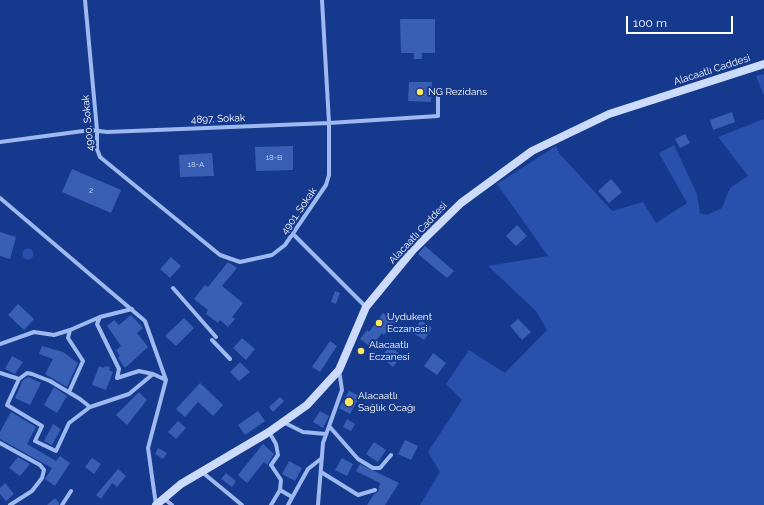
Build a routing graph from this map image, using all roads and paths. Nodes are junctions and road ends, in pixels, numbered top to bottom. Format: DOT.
graph roads {
  1 [pos="85,0"];
  2 [pos="322,0"];
  3 [pos="764,64"];
  4 [pos="438,91"];
  5 [pos="329,123"];
  6 [pos="97,130"];
  7 [pos="0,142"];
  8 [pos="0,198"];
  9 [pos="168,212"];
  10 [pos="293,234"];
  11 [pos="173,288"];
  12 [pos="366,307"];
  13 [pos="132,308"];
  14 [pos="100,317"];
  15 [pos="70,330"];
  16 [pos="0,344"];
  17 [pos="230,359"];
  18 [pos="338,370"];
  19 [pos="0,373"];
  20 [pos="153,374"];
  21 [pos="19,379"];
  22 [pos="166,380"];
  23 [pos="69,392"];
  24 [pos="90,407"];
  25 [pos="283,422"];
  26 [pos="329,426"];
  27 [pos="269,432"];
  28 [pos="326,434"];
  29 [pos="0,443"];
  30 [pos="391,455"];
  31 [pos="322,458"];
  32 [pos="202,472"];
  33 [pos="321,472"];
  34 [pos="280,490"];
  35 [pos="376,490"];
  36 [pos="71,491"];
  37 [pos="292,497"];
  38 [pos="163,498"];
  39 [pos="10,505"];
  40 [pos="62,505"];
  41 [pos="156,505"];
  42 [pos="172,505"];
  43 [pos="242,505"];
  44 [pos="271,505"];
  45 [pos="288,505"];
  46 [pos="318,505"];
  1 -- 6 [label="street, 4900. Sokak"];
  2 -- 5 [label="street, 4901. Sokak"];
  3 -- 12 [label="street, Alacaatlı Caddesi"];
  4 -- 5 [label="street, 4897. Sokak"];
  5 -- 6 [label="street, 4897. Sokak"];
  5 -- 10 [label="street, 4901. Sokak"];
  6 -- 7 [label="street, 4897. Sokak"];
  6 -- 9 [label="street, 4900. Sokak"];
  8 -- 13 [label="street"];
  9 -- 10 [label="street, 4901. Sokak"];
  10 -- 12 [label="street"];
  11 -- 17 [label="street"];
  12 -- 18 [label="street, Alacaatlı Caddesi"];
  13 -- 14 [label="street"];
  13 -- 22 [label="street"];
  14 -- 15 [label="street"];
  14 -- 20 [label="street"];
  15 -- 16 [label="street"];
  15 -- 23 [label="street"];
  18 -- 25 [label="street, Alacaatlı Caddesi"];
  18 -- 26 [label="street"];
  19 -- 21 [label="street"];
  20 -- 22 [label="street"];
  20 -- 24 [label="street"];
  21 -- 23 [label="street"];
  21 -- 24 [label="street"];
  22 -- 41 [label="street"];
  23 -- 24 [label="street"];
  25 -- 27 [label="street, Alacaatlı Caddesi"];
  25 -- 28 [label="street"];
  26 -- 28 [label="street"];
  26 -- 30 [label="street"];
  27 -- 32 [label="street, Alacaatlı Caddesi"];
  27 -- 34 [label="street"];
  28 -- 31 [label="street"];
  29 -- 39 [label="street"];
  31 -- 33 [label="street"];
  31 -- 37 [label="street"];
  32 -- 38 [label="street, Alacaatlı Caddesi"];
  32 -- 43 [label="street"];
  33 -- 35 [label="street"];
  33 -- 46 [label="street"];
  34 -- 37 [label="street"];
  34 -- 44 [label="street"];
  36 -- 40 [label="street"];
  37 -- 45 [label="street"];
  38 -- 41 [label="street, Alacaatlı Caddesi"];
  38 -- 42 [label="street"];
}
